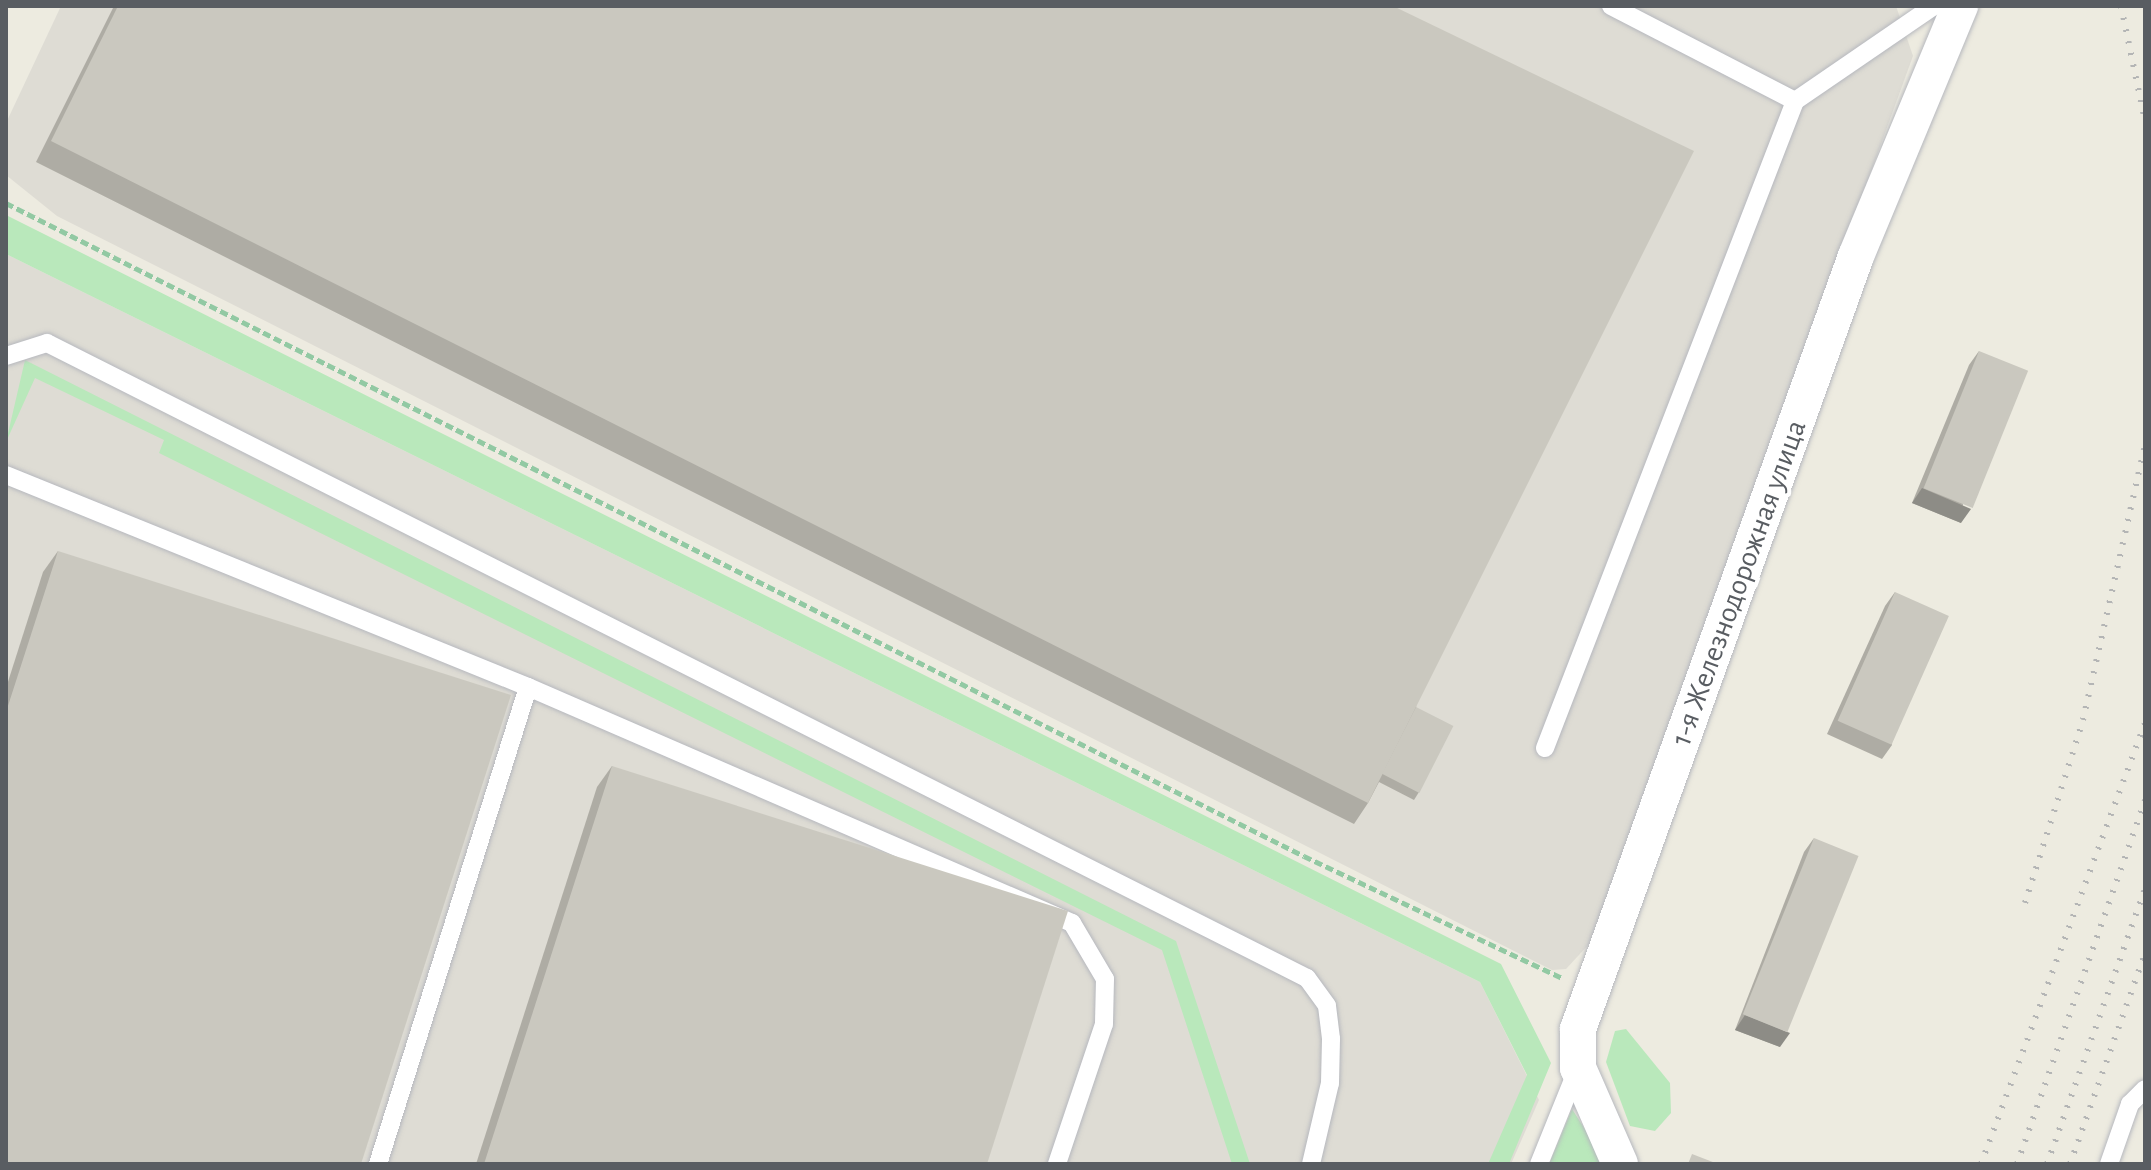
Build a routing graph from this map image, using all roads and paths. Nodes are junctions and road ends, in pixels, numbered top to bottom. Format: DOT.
graph roads {
  1 [pos="1611,6"];
  2 [pos="1934,6"];
  3 [pos="1960,6"];
  4 [pos="1795,101"];
  5 [pos="6,203"];
  6 [pos="6,356"];
  7 [pos="6,475"];
  8 [pos="528,687"];
  9 [pos="1545,748"];
  10 [pos="1567,981"];
  11 [pos="1578,1068"];
  12 [pos="2145,1089"];
  13 [pos="378,1164"];
  14 [pos="1057,1164"];
  15 [pos="1311,1164"];
  16 [pos="1539,1164"];
  17 [pos="1620,1164"];
  18 [pos="2109,1164"];
  1 -- 4 [label="lane"];
  2 -- 4 [label="lane"];
  3 -- 11 [label="street, 1-я Железнодорожная улица"];
  4 -- 9 [label="lane"];
  5 -- 10 [label="path"];
  6 -- 15 [label="lane"];
  7 -- 8 [label="lane"];
  8 -- 13 [label="lane"];
  8 -- 14 [label="lane"];
  11 -- 16 [label="lane"];
  11 -- 17 [label="street, 1-я Железнодорожная улица"];
  12 -- 18 [label="lane"];
}
